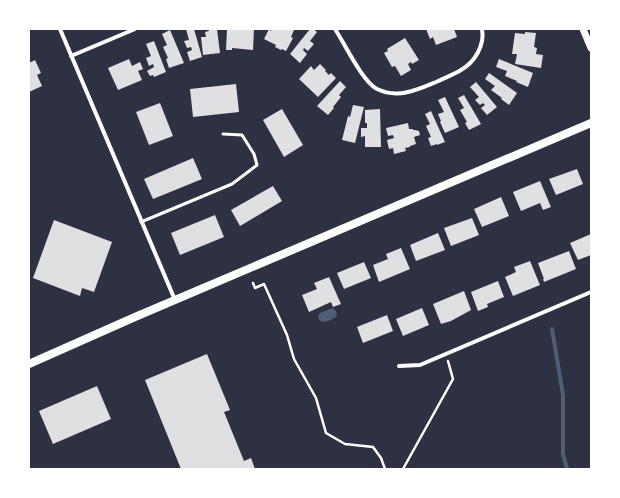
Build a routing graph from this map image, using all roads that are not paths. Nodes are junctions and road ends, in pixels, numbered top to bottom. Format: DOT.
graph roads {
  1 [pos="60,29"];
  2 [pos="135,29"];
  3 [pos="335,29"];
  4 [pos="482,29"];
  5 [pos="583,29"];
  6 [pos="591,48"];
  7 [pos="72,56"];
  8 [pos="591,123"];
  9 [pos="223,134"];
  10 [pos="141,222"];
  11 [pos="591,292"];
  12 [pos="175,300"];
  13 [pos="29,364"];
  14 [pos="399,366"];
  1 -- 7 [label="street"];
  2 -- 7 [label="street"];
  3 -- 4 [label="street"];
  5 -- 6 [label="street"];
  7 -- 10 [label="street"];
  8 -- 12 [label="main road"];
  9 -- 10 [label="lane"];
  10 -- 12 [label="street"];
  11 -- 14 [label="street"];
  12 -- 13 [label="main road"];
}
